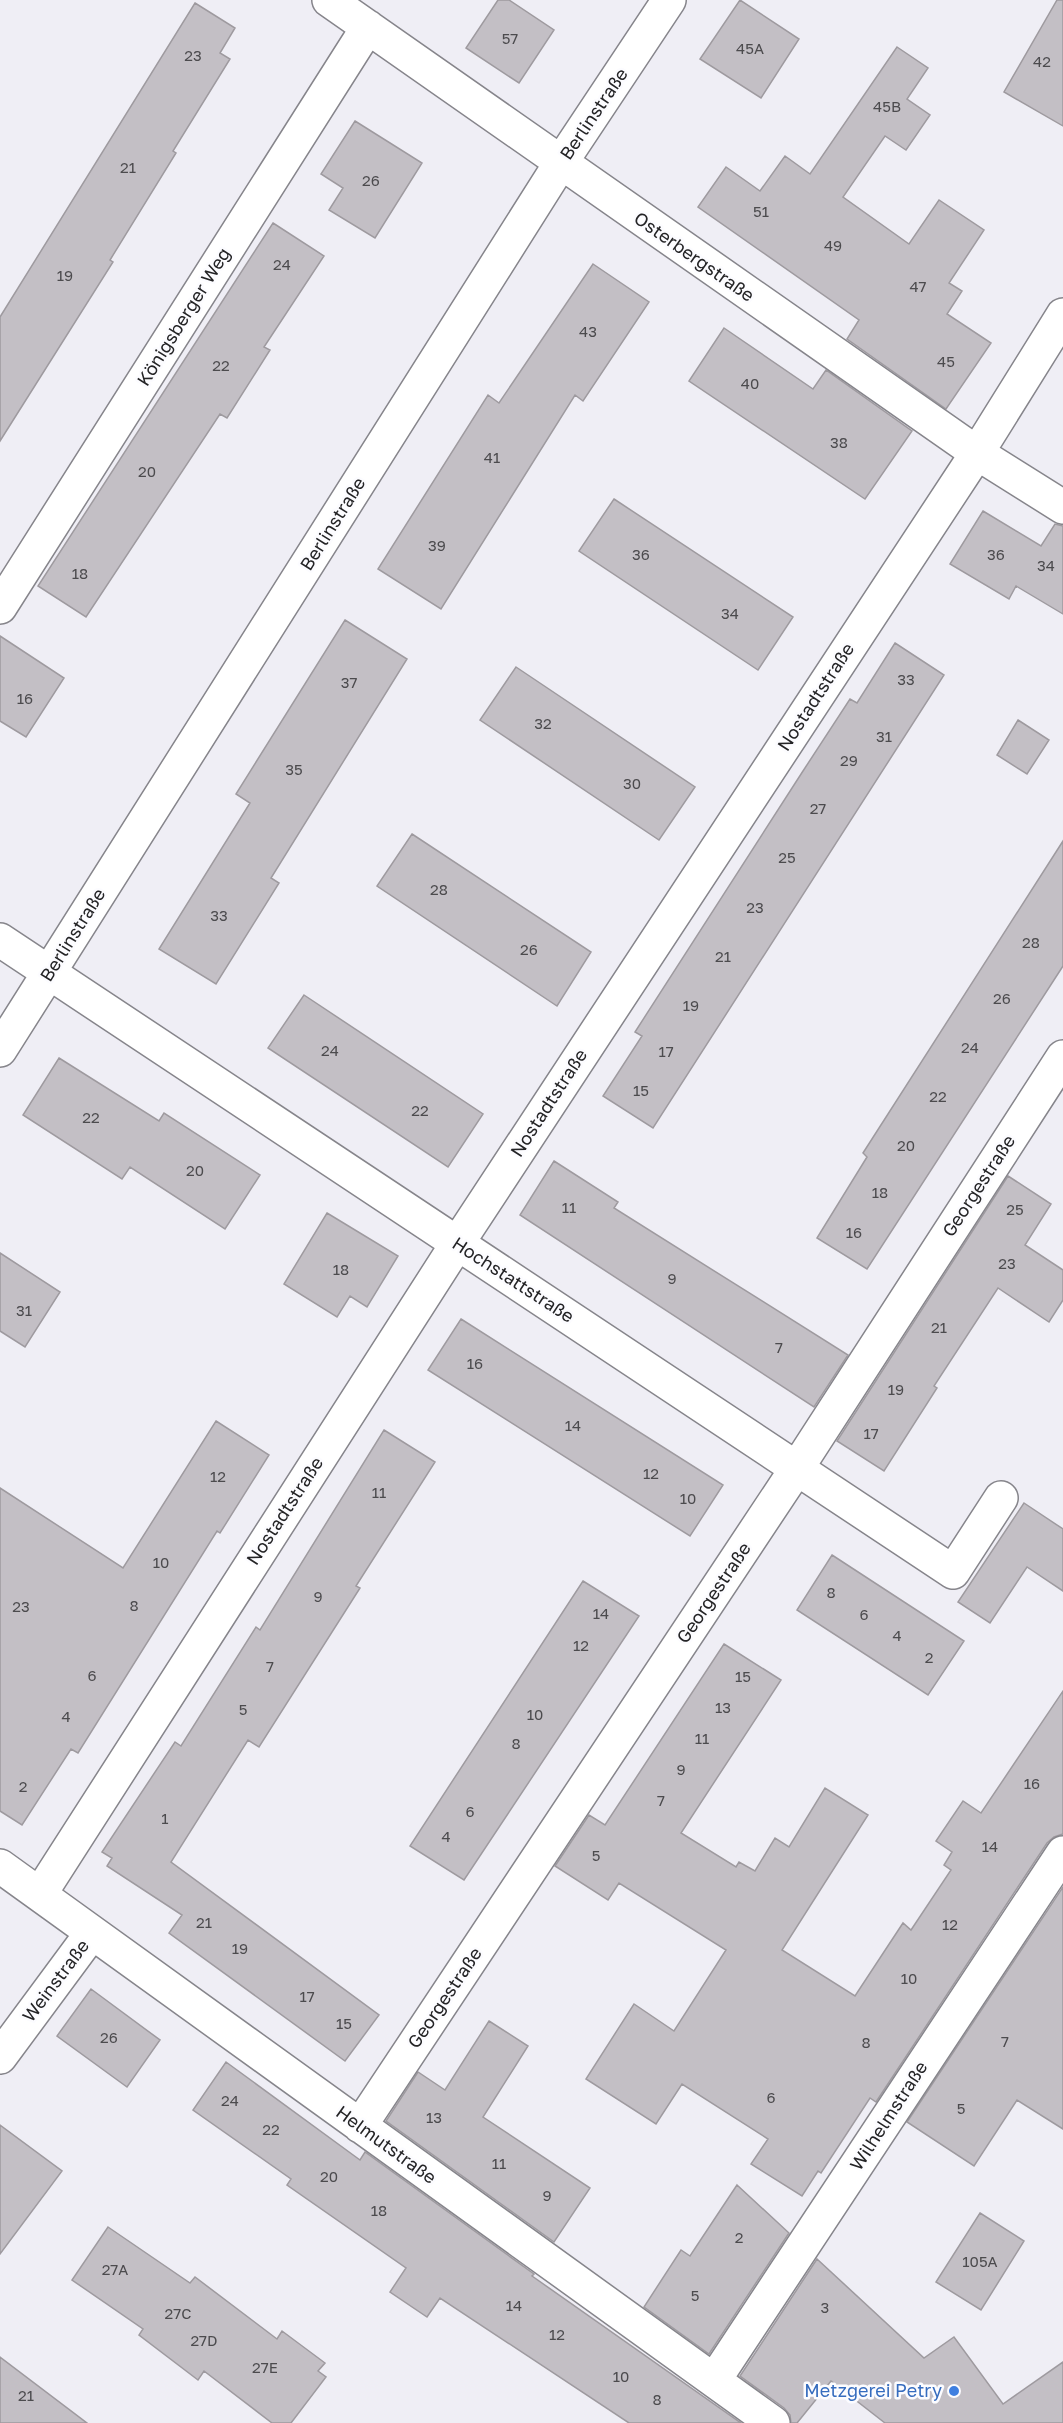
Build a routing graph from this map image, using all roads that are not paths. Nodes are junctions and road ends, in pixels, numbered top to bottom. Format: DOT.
graph roads {
  1 [pos="328,0"];
  2 [pos="669,0"];
  3 [pos="368,27"];
  4 [pos="560,164"];
  5 [pos="1063,315"];
  6 [pos="977,453"];
  7 [pos="1063,507"];
  8 [pos="0,607"];
  9 [pos="0,940"];
  10 [pos="50,972"];
  11 [pos="0,1050"];
  12 [pos="1063,1057"];
  13 [pos="457,1244"];
  14 [pos="797,1468"];
  15 [pos="1001,1498"];
  16 [pos="1063,1853"];
  17 [pos="0,1866"];
  18 [pos="40,1894"];
  19 [pos="91,1934"];
  20 [pos="0,2057"];
  21 [pos="360,2126"];
  22 [pos="715,2379"];
  23 [pos="773,2423"];
  1 -- 3 [label="street, Osterbergstraße"];
  2 -- 4 [label="street, Berlinstraße"];
  3 -- 4 [label="street, Osterbergstraße"];
  3 -- 8 [label="street, Königsberger Weg"];
  4 -- 6 [label="street, Osterbergstraße"];
  4 -- 10 [label="street, Berlinstraße"];
  5 -- 6 [label="street, Nostadtstraße"];
  6 -- 7 [label="street, Osterbergstraße"];
  6 -- 13 [label="street, Nostadtstraße"];
  9 -- 10 [label="street, Hochstattstraße"];
  10 -- 11 [label="street, Berlinstraße"];
  10 -- 13 [label="street, Hochstattstraße"];
  12 -- 14 [label="street, Georgestraße"];
  13 -- 14 [label="street, Hochstattstraße"];
  13 -- 18 [label="street, Nostadtstraße"];
  14 -- 15 [label="street, Hochstattstraße"];
  14 -- 21 [label="street, Georgestraße"];
  16 -- 22 [label="street, Wilhelmstraße"];
  17 -- 18 [label="street, Helmutstraße"];
  18 -- 19 [label="street, Helmutstraße"];
  19 -- 20 [label="street, Weinstraße"];
  19 -- 21 [label="street, Helmutstraße"];
  21 -- 22 [label="street, Helmutstraße"];
  22 -- 23 [label="street, Helmutstraße"];
}
